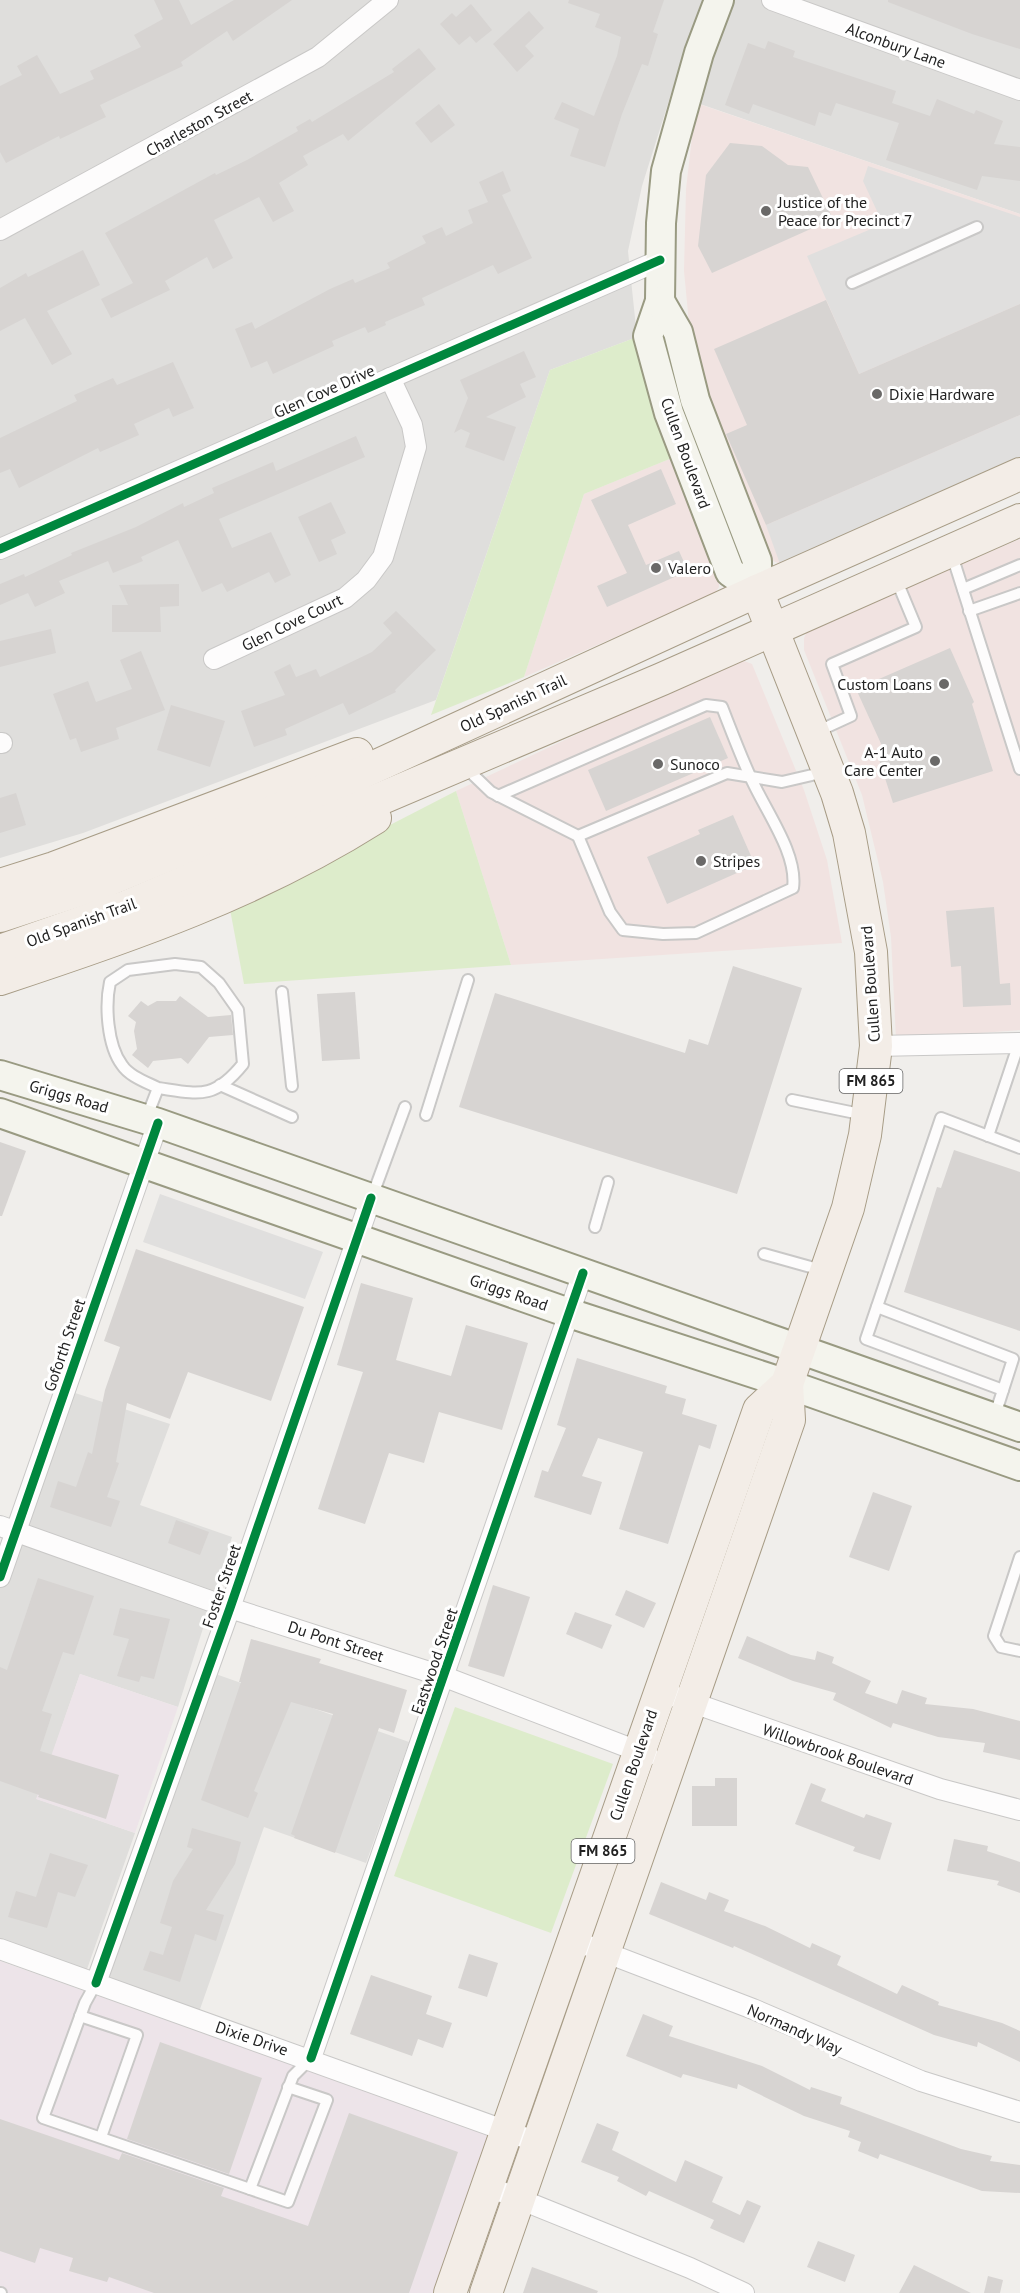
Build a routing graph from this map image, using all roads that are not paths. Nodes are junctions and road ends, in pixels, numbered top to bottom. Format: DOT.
graph roads {
  1 [pos="388,0"];
  2 [pos="719,0"];
  3 [pos="772,0"];
  4 [pos="1020,90"];
  5 [pos="978,227"];
  6 [pos="0,230"];
  7 [pos="660,260"];
  8 [pos="852,283"];
  9 [pos="390,378"];
  10 [pos="1009,479"];
  11 [pos="1017,522"];
  12 [pos="0,549"];
  13 [pos="951,551"];
  14 [pos="1020,565"];
  15 [pos="895,576"];
  16 [pos="963,589"];
  17 [pos="758,591"];
  18 [pos="1020,593"];
  19 [pos="969,611"];
  20 [pos="772,631"];
  21 [pos="214,659"];
  22 [pos="813,733"];
  23 [pos="441,735"];
  24 [pos="462,764"];
  25 [pos="1020,769"];
  26 [pos="829,772"];
  27 [pos="432,777"];
  28 [pos="750,777"];
  29 [pos="498,796"];
  30 [pos="578,836"];
  31 [pos="0,885"];
  32 [pos="0,916"];
  33 [pos="0,951"];
  34 [pos="0,979"];
  35 [pos="468,980"];
  36 [pos="282,992"];
  37 [pos="1019,1043"];
  38 [pos="876,1046"];
  39 [pos="0,1075"];
  40 [pos="220,1085"];
  41 [pos="292,1086"];
  42 [pos="158,1088"];
  43 [pos="792,1101"];
  44 [pos="405,1107"];
  45 [pos="0,1113"];
  46 [pos="426,1115"];
  47 [pos="866,1115"];
  48 [pos="292,1117"];
  49 [pos="152,1121"];
  50 [pos="988,1136"];
  51 [pos="1020,1148"];
  52 [pos="143,1163"];
  53 [pos="608,1182"];
  54 [pos="371,1198"];
  55 [pos="595,1227"];
  56 [pos="357,1239"];
  57 [pos="764,1254"];
  58 [pos="826,1272"];
  59 [pos="583,1273"];
  60 [pos="877,1307"];
  61 [pos="569,1313"];
  62 [pos="798,1349"];
  63 [pos="787,1383"];
  64 [pos="1003,1390"];
  65 [pos="994,1418"];
  66 [pos="1020,1427"];
  67 [pos="1020,1466"];
  68 [pos="8,1529"];
  69 [pos="1020,1557"];
  70 [pos="0,1577"];
  71 [pos="230,1608"];
  72 [pos="1020,1651"];
  73 [pos="445,1677"];
  74 [pos="659,1691"];
  75 [pos="691,1703"];
  76 [pos="638,1751"];
  77 [pos="669,1763"];
  78 [pos="1020,1810"];
  79 [pos="573,1940"];
  80 [pos="0,1949"];
  81 [pos="606,1953"];
  82 [pos="96,1983"];
  83 [pos="80,2016"];
  84 [pos="311,2058"];
  85 [pos="288,2087"];
  86 [pos="1020,2112"];
  87 [pos="506,2131"];
  88 [pos="101,2138"];
  89 [pos="537,2142"];
  90 [pos="487,2186"];
  91 [pos="250,2189"];
  92 [pos="519,2199"];
  93 [pos="450,2293"];
  94 [pos="486,2293"];
  95 [pos="744,2293"];
  1 -- 6 [label="street, Charleston Street"];
  2 -- 7 [label="main road, Cullen Boulevard"];
  3 -- 4 [label="street, Alconbury Lane"];
  5 -- 8 [label="lane"];
  7 -- 9 [label="street, Glen Cove Drive"];
  7 -- 17 [label="main road, Cullen Boulevard"];
  9 -- 12 [label="street, Glen Cove Drive"];
  9 -- 21 [label="street, Glen Cove Court"];
  10 -- 11 [label="main road"];
  10 -- 17 [label="main road, Old Spanish Trail"];
  11 -- 13 [label="main road, Old Spanish Trail"];
  13 -- 15 [label="main road, Old Spanish Trail"];
  13 -- 16 [label="lane"];
  14 -- 16 [label="lane"];
  15 -- 20 [label="main road, Old Spanish Trail"];
  15 -- 22 [label="lane"];
  16 -- 19 [label="lane"];
  17 -- 20 [label="main road, Cullen Boulevard / FM 865"];
  17 -- 23 [label="main road, Old Spanish Trail"];
  18 -- 19 [label="lane"];
  19 -- 25 [label="lane"];
  20 -- 22 [label="main road, Cullen Boulevard / FM 865"];
  20 -- 24 [label="main road, Old Spanish Trail"];
  22 -- 26 [label="main road, Cullen Boulevard / FM 865"];
  23 -- 24 [label="main road"];
  23 -- 31 [label="main road"];
  23 -- 32 [label="main road, Old Spanish Trail"];
  24 -- 27 [label="main road, Old Spanish Trail"];
  24 -- 29 [label="lane"];
  26 -- 28 [label="lane"];
  26 -- 38 [label="main road, Cullen Boulevard / FM 865"];
  27 -- 33 [label="main road, Old Spanish Trail"];
  27 -- 34 [label="main road"];
  28 -- 29 [label="lane"];
  28 -- 30 [label="lane"];
  28 -- 30 [label="lane"];
  29 -- 30 [label="lane"];
  35 -- 46 [label="lane"];
  36 -- 41 [label="lane"];
  37 -- 38 [label="street"];
  37 -- 50 [label="lane"];
  38 -- 47 [label="main road, Cullen Boulevard / FM 865"];
  39 -- 49 [label="main road, Griggs Road"];
  40 -- 42 [label="lane"];
  40 -- 42 [label="lane"];
  40 -- 48 [label="lane"];
  42 -- 49 [label="lane"];
  43 -- 47 [label="lane"];
  44 -- 54 [label="lane"];
  45 -- 52 [label="main road, Griggs Road"];
  47 -- 58 [label="main road, Cullen Boulevard / FM 865"];
  49 -- 52 [label="street, Goforth Street"];
  49 -- 54 [label="main road, Griggs Road"];
  50 -- 51 [label="lane"];
  50 -- 60 [label="lane"];
  52 -- 56 [label="main road, Griggs Road"];
  52 -- 68 [label="street, Goforth Street"];
  53 -- 55 [label="lane"];
  54 -- 56 [label="street, Foster Street"];
  54 -- 59 [label="main road, Griggs Road"];
  56 -- 61 [label="main road, Griggs Road"];
  56 -- 71 [label="street, Foster Street"];
  57 -- 58 [label="lane"];
  58 -- 62 [label="main road, Cullen Boulevard / FM 865"];
  59 -- 61 [label="street, Eastwood Street"];
  59 -- 62 [label="main road, Griggs Road"];
  60 -- 64 [label="lane"];
  60 -- 64 [label="lane"];
  61 -- 63 [label="main road, Griggs Road"];
  61 -- 73 [label="street, Eastwood Street"];
  62 -- 63 [label="main road, Cullen Boulevard / FM 865"];
  62 -- 65 [label="main road, Griggs Road"];
  63 -- 67 [label="main road, Griggs Road"];
  63 -- 74 [label="main road, Cullen Boulevard / FM 865"];
  63 -- 75 [label="main road, Cullen Boulevard / FM 865"];
  64 -- 65 [label="lane"];
  65 -- 66 [label="main road, Griggs Road"];
  68 -- 70 [label="street, Goforth Street"];
  68 -- 71 [label="street, Du Pont Street"];
  69 -- 72 [label="lane"];
  71 -- 73 [label="street, Du Pont Street"];
  71 -- 82 [label="street, Foster Street"];
  73 -- 76 [label="street, Du Pont Street"];
  73 -- 84 [label="street, Eastwood Street"];
  74 -- 75 [label="street, Willowbrook Boulevard"];
  74 -- 76 [label="main road, Cullen Boulevard / FM 865"];
  75 -- 77 [label="main road, Cullen Boulevard / FM 865"];
  75 -- 78 [label="street, Willowbrook Boulevard"];
  76 -- 77 [label="street, Du Pont Street"];
  76 -- 79 [label="main road, Cullen Boulevard / FM 865"];
  77 -- 81 [label="main road, Cullen Boulevard / FM 865"];
  79 -- 81 [label="street, Normandy Way"];
  79 -- 87 [label="main road, Cullen Boulevard / FM 865"];
  80 -- 82 [label="street, Dixie Drive"];
  81 -- 86 [label="street, Normandy Way"];
  81 -- 89 [label="main road, Cullen Boulevard / FM 865"];
  82 -- 83 [label="lane"];
  82 -- 84 [label="street, Dixie Drive"];
  83 -- 88 [label="lane"];
  83 -- 88 [label="lane"];
  84 -- 85 [label="lane"];
  84 -- 87 [label="street, Dixie Drive"];
  85 -- 91 [label="lane"];
  85 -- 91 [label="lane"];
  87 -- 89 [label="street, Dixie Drive"];
  87 -- 90 [label="main road, Cullen Boulevard / FM 865"];
  88 -- 91 [label="lane"];
  89 -- 92 [label="main road, Cullen Boulevard / FM 865"];
  90 -- 92 [label="street"];
  90 -- 93 [label="main road, Cullen Boulevard / FM 865"];
  92 -- 94 [label="main road, Cullen Boulevard / FM 865"];
  92 -- 95 [label="street"];
}
